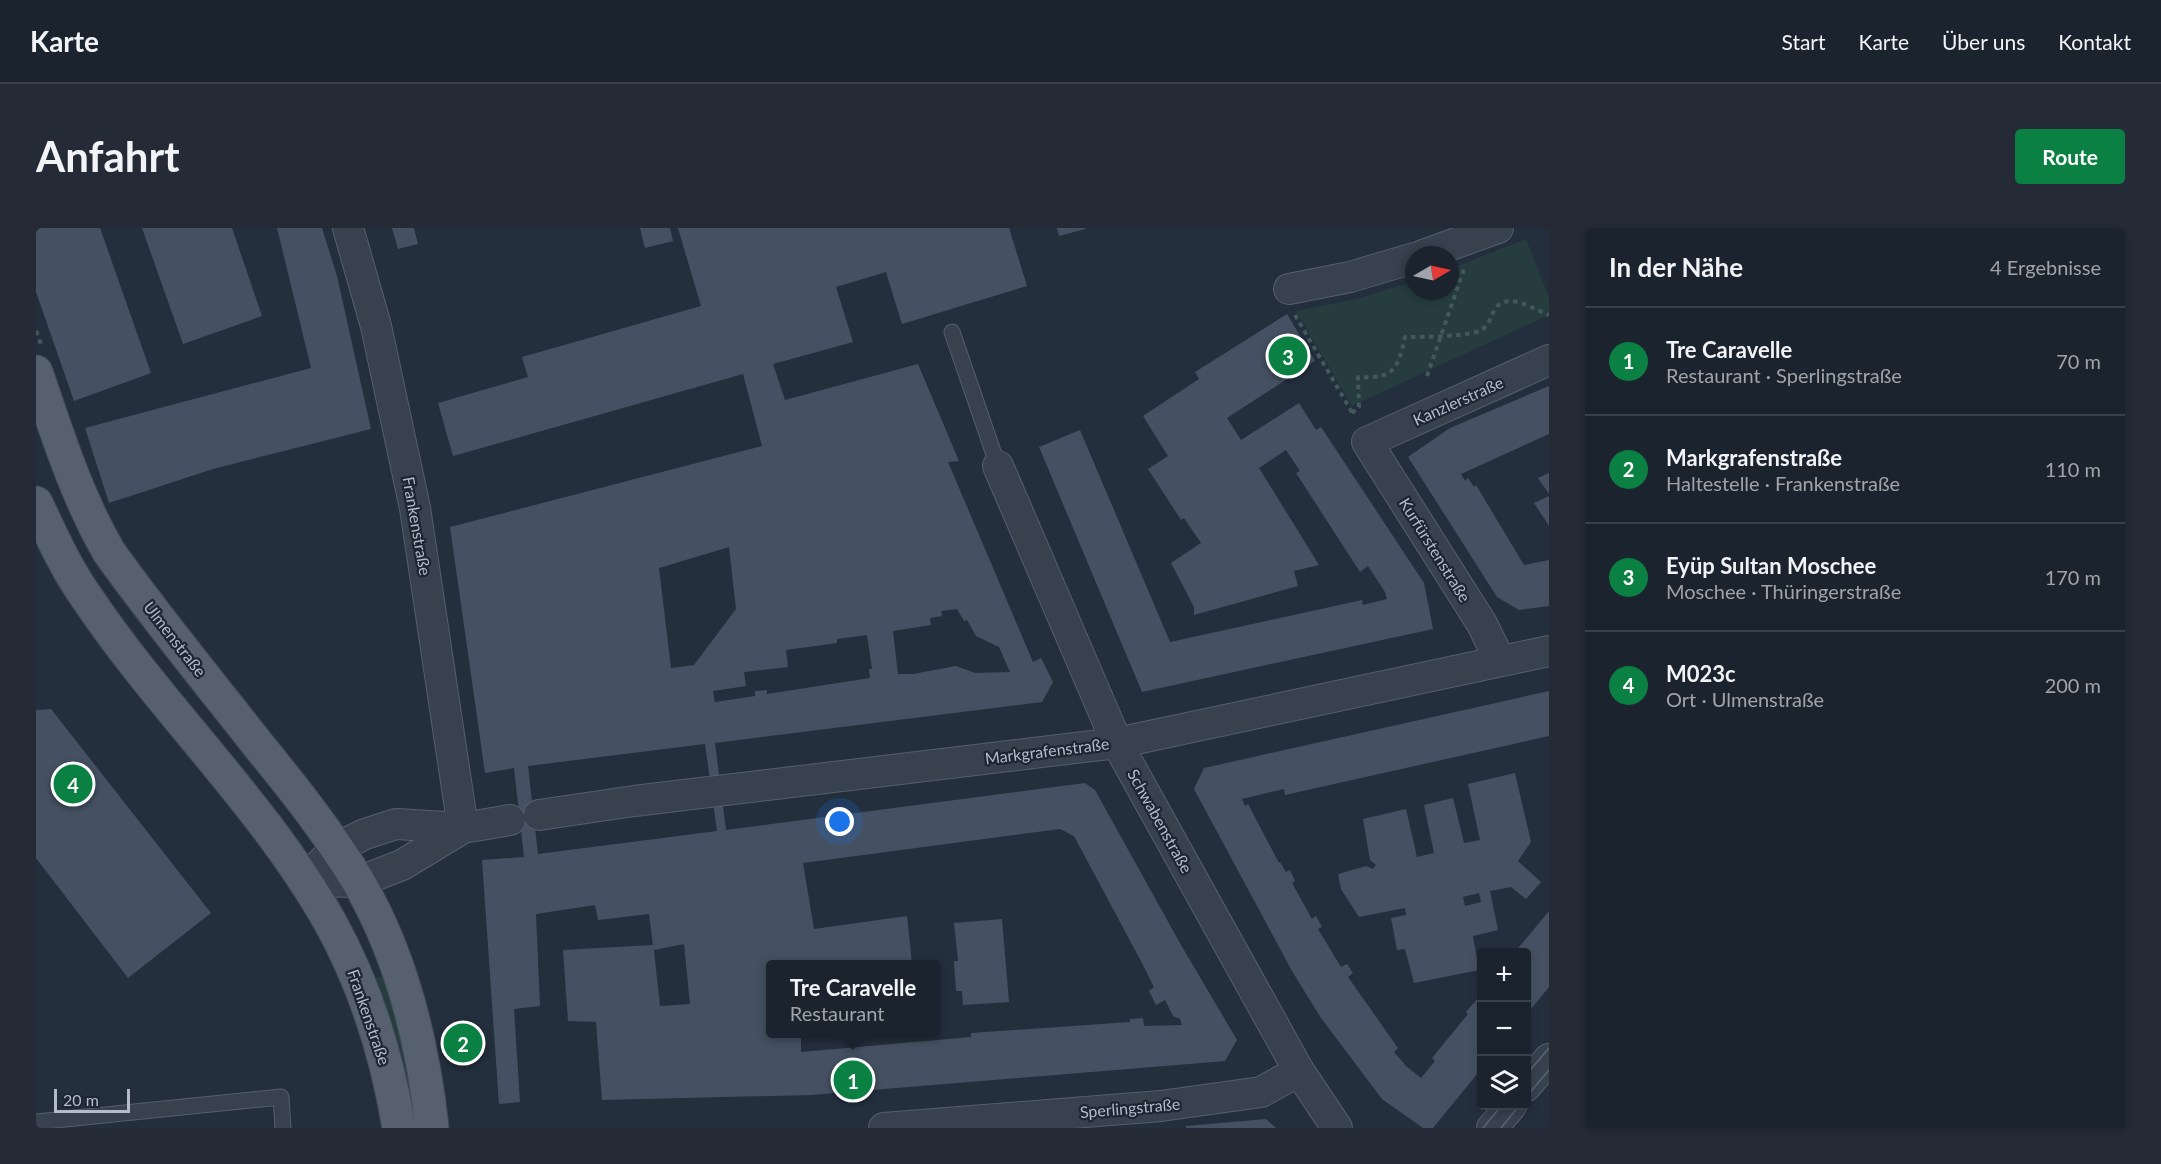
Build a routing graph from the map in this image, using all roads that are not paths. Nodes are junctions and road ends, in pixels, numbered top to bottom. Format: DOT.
graph roads {
  1 [pos="348,228"];
  2 [pos="1487,233"];
  3 [pos="1449,246"];
  4 [pos="1405,261"];
  5 [pos="1289,289"];
  6 [pos="952,332"];
  7 [pos="1549,360"];
  8 [pos="36,372"];
  9 [pos="1367,442"];
  10 [pos="998,466"];
  11 [pos="36,503"];
  12 [pos="1549,651"];
  13 [pos="1500,661"];
  14 [pos="1117,743"];
  15 [pos="539,815"];
  16 [pos="510,820"];
  17 [pos="463,828"];
  18 [pos="336,848"];
  19 [pos="304,881"];
  20 [pos="358,882"];
  21 [pos="1549,1059"];
  22 [pos="1299,1071"];
  23 [pos="1531,1081"];
  24 [pos="1508,1110"];
  25 [pos="36,1122"];
  26 [pos="284,1128"];
  27 [pos="399,1128"];
  28 [pos="432,1128"];
  29 [pos="884,1128"];
  30 [pos="1337,1128"];
  31 [pos="1492,1128"];
  1 -- 17 [label="street, Frankenstraße"];
  2 -- 3 [label="street"];
  4 -- 5 [label="street"];
  6 -- 10 [label="lane"];
  7 -- 9 [label="street, Kanzlerstraße"];
  8 -- 18 [label="main road, Ulmenstraße"];
  9 -- 13 [label="street, Kurfürstenstraße"];
  10 -- 14 [label="street, Schwabenstraße"];
  11 -- 19 [label="main road"];
  12 -- 13 [label="street, Markgrafenstraße"];
  13 -- 14 [label="street, Markgrafenstraße"];
  14 -- 15 [label="street, Markgrafenstraße"];
  14 -- 22 [label="street, Schwabenstraße"];
  16 -- 17 [label="street"];
  17 -- 18 [label="street"];
  17 -- 20 [label="street"];
  18 -- 19 [label="street"];
  18 -- 20 [label="main road, Ulmenstraße"];
  19 -- 20 [label="street"];
  19 -- 27 [label="main road, Frankenstraße"];
  20 -- 28 [label="main road"];
  21 -- 23 [label="street"];
  22 -- 29 [label="street, Sperlingstraße"];
  22 -- 30 [label="street, Schwabenstraße"];
  24 -- 31 [label="street"];
  25 -- 26 [label="lane"];
}
